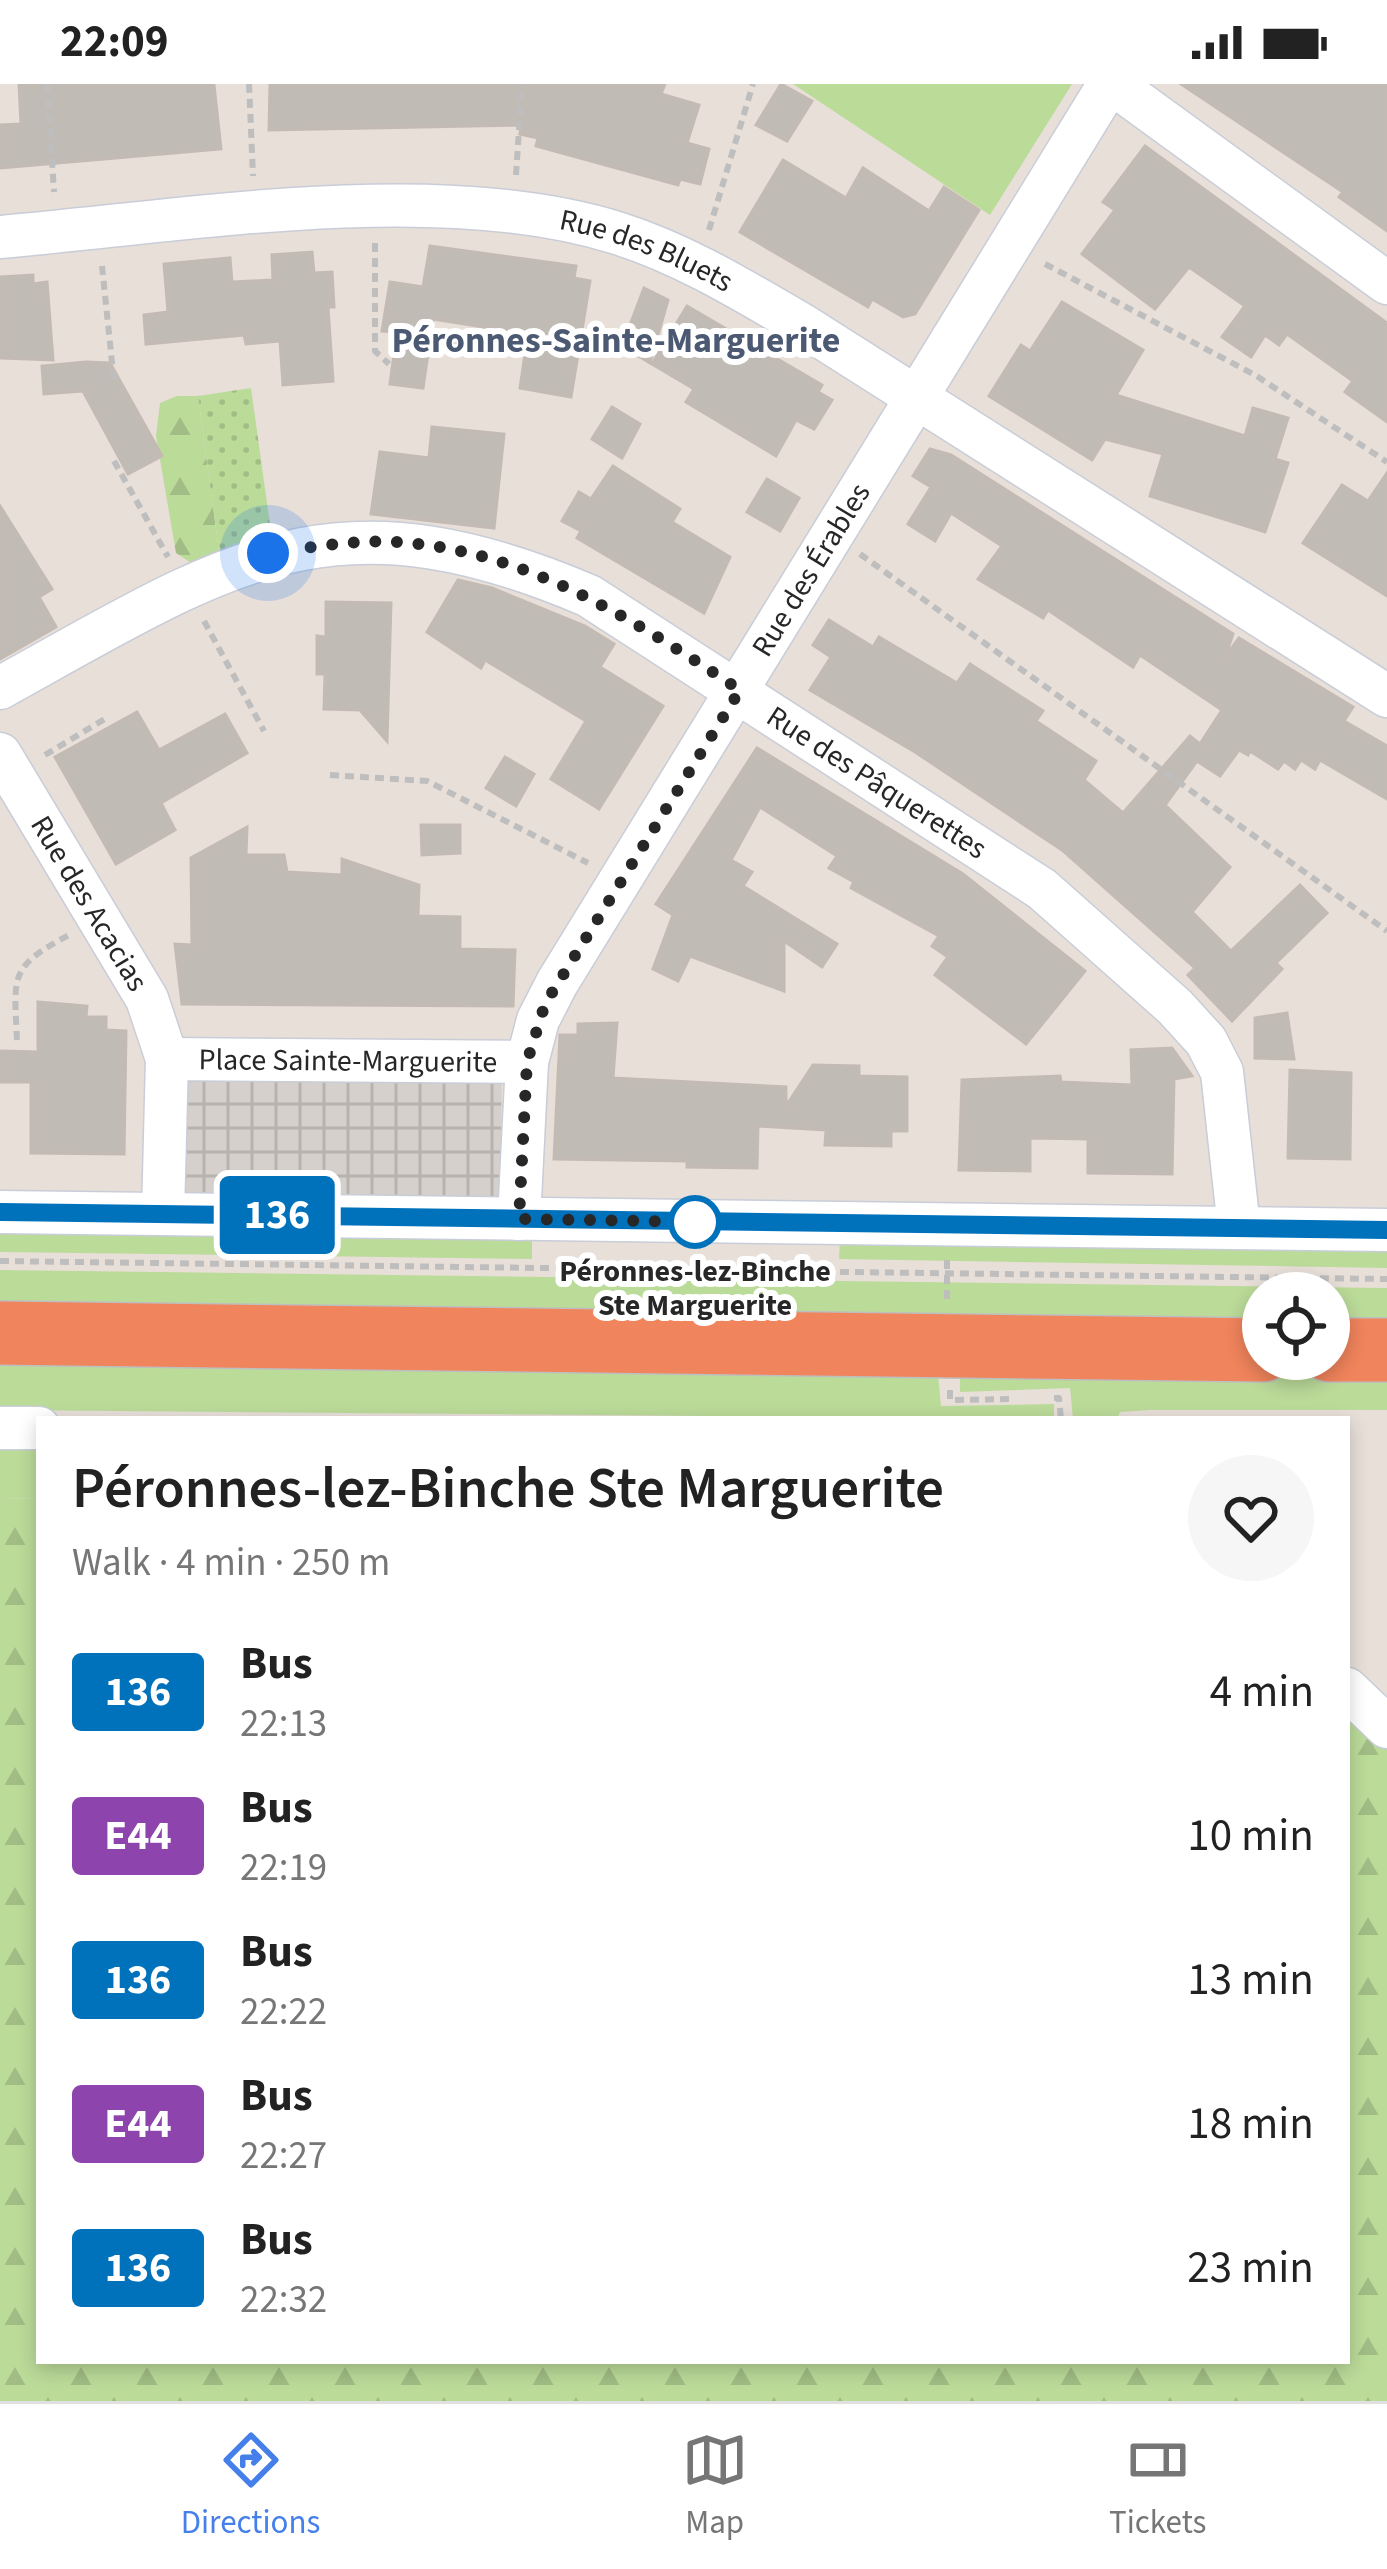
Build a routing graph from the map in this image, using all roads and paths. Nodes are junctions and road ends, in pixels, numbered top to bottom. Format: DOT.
graph roads {
  1 [pos="47,84"];
  2 [pos="249,84"];
  3 [pos="521,84"];
  4 [pos="753,84"];
  5 [pos="1111,84"];
  6 [pos="376,205"];
  7 [pos="513,214"];
  8 [pos="255,215"];
  9 [pos="100,228"];
  10 [pos="57,232"];
  11 [pos="0,236"];
  12 [pos="1010,245"];
  13 [pos="698,267"];
  14 [pos="1387,283"];
  15 [pos="389,364"];
  16 [pos="114,382"];
  17 [pos="916,397"];
  18 [pos="1387,462"];
  19 [pos="833,534"];
  20 [pos="0,688"];
  21 [pos="740,690"];
  22 [pos="1387,697"];
  23 [pos="109,717"];
  24 [pos="6,764"];
  25 [pos="330,776"];
  26 [pos="621,880"];
  27 [pos="97,919"];
  28 [pos="1387,931"];
  29 [pos="17,1040"];
  30 [pos="167,1059"];
  31 [pos="527,1062"];
  32 [pos="0,1212"];
  33 [pos="163,1214"];
  34 [pos="519,1219"];
  35 [pos="1239,1228"];
  36 [pos="1387,1230"];
  37 [pos="0,1261"];
  38 [pos="1387,1279"];
  39 [pos="0,1333"];
  40 [pos="1242,1349"];
  41 [pos="1350,1350"];
  42 [pos="1387,1350"];
  43 [pos="0,1428"];
  44 [pos="36,1428"];
  45 [pos="1350,1691"];
  46 [pos="1387,1727"];
  1 -- 10 [label="path"];
  2 -- 8 [label="path"];
  3 -- 7 [label="path"];
  4 -- 13 [label="path"];
  5 -- 12 [label="street, Rue des Érables"];
  5 -- 14 [label="street"];
  6 -- 7 [label="street, Rue des Bluets"];
  6 -- 8 [label="street, Rue des Bluets"];
  6 -- 15 [label="path"];
  7 -- 13 [label="street, Rue des Bluets"];
  8 -- 9 [label="street, Rue des Bluets"];
  9 -- 10 [label="street, Rue des Bluets"];
  9 -- 16 [label="path"];
  10 -- 11 [label="street, Rue des Bluets"];
  12 -- 17 [label="street, Rue des Érables"];
  12 -- 18 [label="path"];
  13 -- 17 [label="street, Rue des Bluets"];
  17 -- 19 [label="street, Rue des Érables"];
  17 -- 22 [label="street, Rue des Bluets"];
  19 -- 21 [label="street, Rue des Érables"];
  19 -- 28 [label="path"];
  20 -- 21 [label="street, Rue des Pâquerettes"];
  21 -- 26 [label="street, Rue des Érables"];
  21 -- 35 [label="street, Rue des Pâquerettes"];
  23 -- 24 [label="path"];
  24 -- 27 [label="street, Rue des Acacias"];
  25 -- 26 [label="path"];
  26 -- 31 [label="street, Rue des Érables"];
  27 -- 29 [label="path"];
  27 -- 30 [label="street, Rue des Acacias"];
  30 -- 31 [label="street, Place Sainte-Marguerite"];
  30 -- 33 [label="street, Place Sainte-Marguerite"];
  31 -- 34 [label="street, Place Sainte-Marguerite"];
  32 -- 33 [label="street"];
  33 -- 34 [label="street"];
  34 -- 35 [label="street"];
  35 -- 36 [label="street"];
  37 -- 38 [label="path"];
  39 -- 40 [label="highway"];
  41 -- 42 [label="highway"];
  43 -- 44 [label="street"];
  45 -- 46 [label="street"];
}
